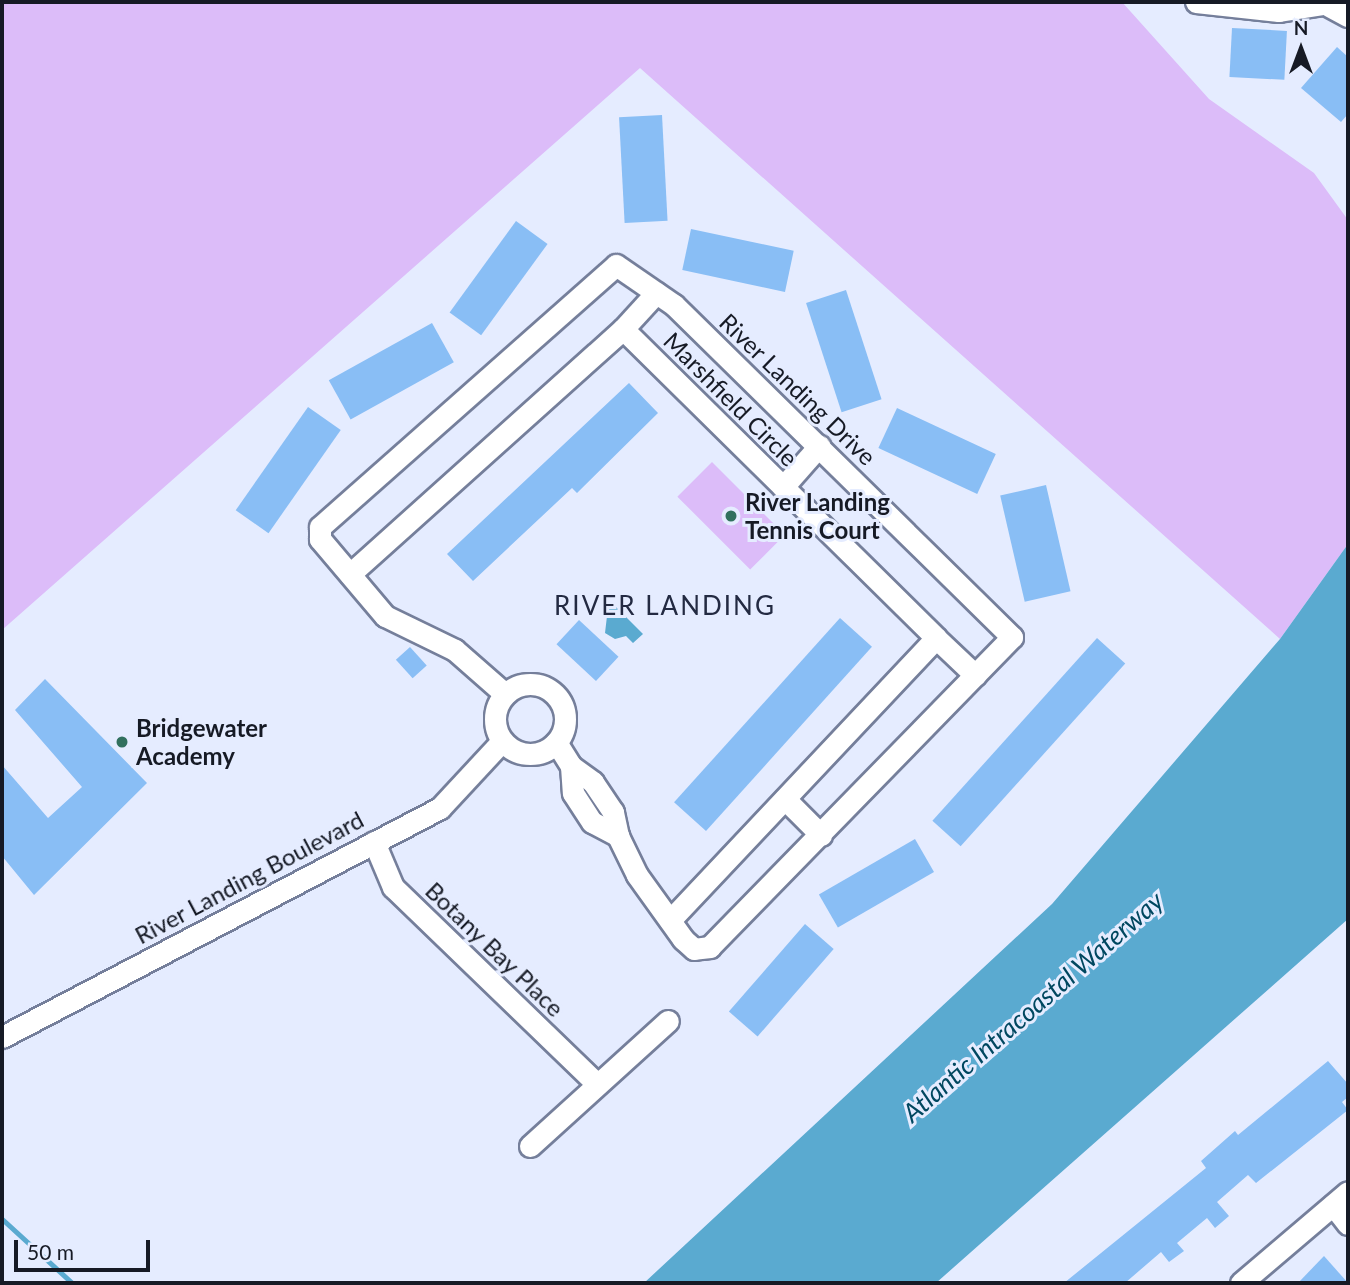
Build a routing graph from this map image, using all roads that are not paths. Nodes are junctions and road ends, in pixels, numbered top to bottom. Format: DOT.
graph roads {
  1 [pos="1196,2"];
  2 [pos="1332,4"];
  3 [pos="1348,16"];
  4 [pos="656,293"];
  5 [pos="623,329"];
  6 [pos="820,446"];
  7 [pos="783,487"];
  8 [pos="350,574"];
  9 [pos="936,638"];
  10 [pos="975,675"];
  11 [pos="505,694"];
  12 [pos="502,741"];
  13 [pos="556,742"];
  14 [pos="785,799"];
  15 [pos="821,835"];
  16 [pos="374,842"];
  17 [pos="670,920"];
  18 [pos="668,1021"];
  19 [pos="2,1037"];
  20 [pos="597,1084"];
  21 [pos="530,1146"];
  22 [pos="1341,1199"];
  23 [pos="1348,1224"];
  24 [pos="1241,1283"];
  1 -- 2 [label="street"];
  2 -- 3 [label="street"];
  4 -- 5 [label="street"];
  4 -- 6 [label="street, River Landing Drive"];
  4 -- 8 [label="street, River Landing Drive"];
  5 -- 7 [label="street, Marshfield Circle"];
  5 -- 8 [label="street"];
  6 -- 7 [label="street"];
  6 -- 10 [label="street, River Landing Drive"];
  7 -- 9 [label="street, Marshfield Circle"];
  8 -- 11 [label="street, River Landing Drive"];
  9 -- 10 [label="street, Marshfield Circle"];
  9 -- 14 [label="street"];
  10 -- 15 [label="street, River Landing Drive"];
  11 -- 12 [label="street"];
  11 -- 13 [label="street"];
  12 -- 13 [label="street"];
  12 -- 16 [label="street, River Landing Boulevard"];
  13 -- 17 [label="street, River Landing Drive"];
  14 -- 15 [label="street"];
  14 -- 17 [label="street"];
  15 -- 17 [label="street, River Landing Drive"];
  16 -- 19 [label="street, River Landing Boulevard"];
  16 -- 20 [label="street, Botany Bay Place"];
  18 -- 20 [label="street"];
  20 -- 21 [label="street"];
  22 -- 23 [label="street"];
  22 -- 24 [label="street"];
}
